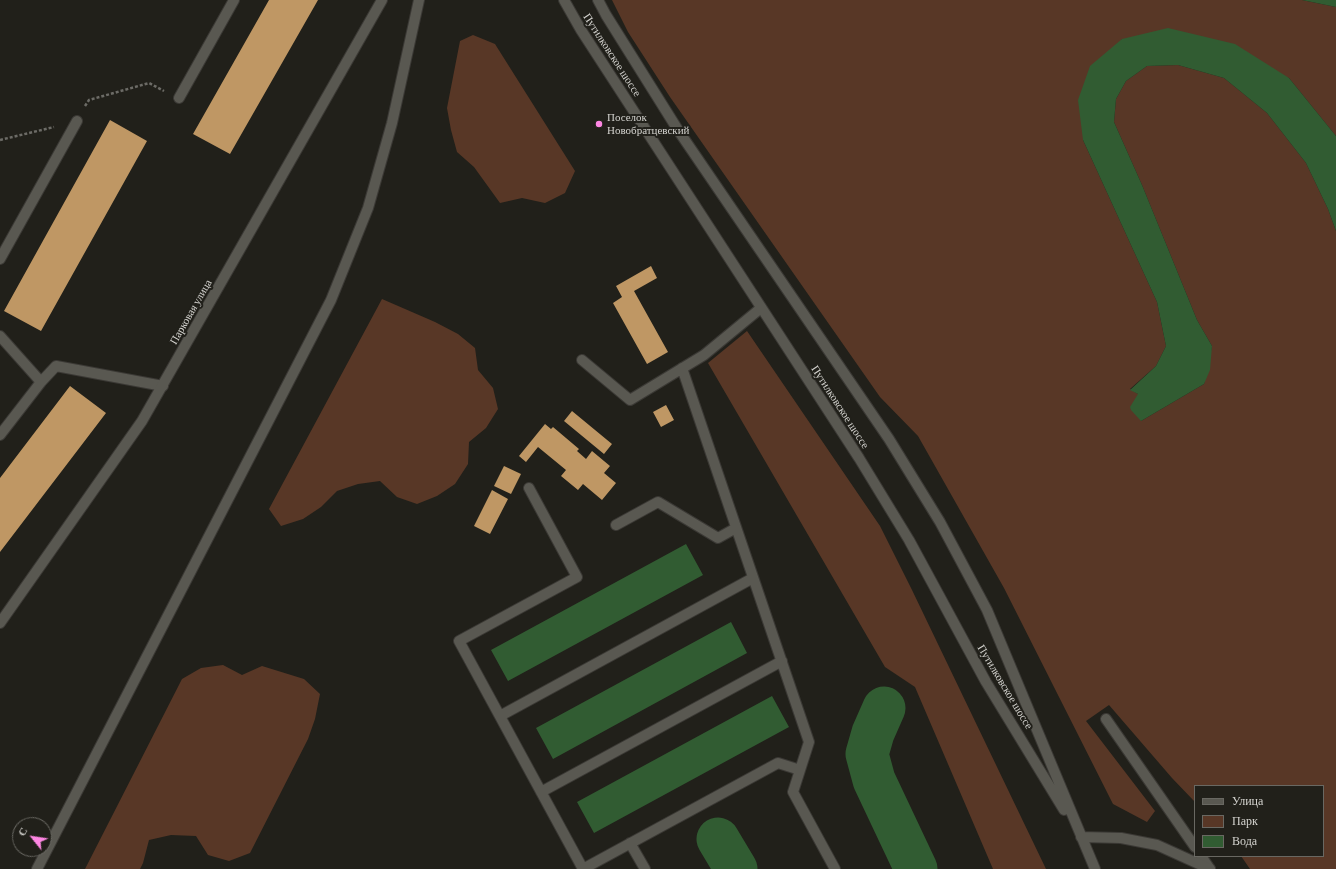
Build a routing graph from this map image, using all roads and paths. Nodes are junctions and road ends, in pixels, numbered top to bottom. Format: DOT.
graph roads {
  1 [pos="234,0"];
  2 [pos="382,0"];
  3 [pos="419,0"];
  4 [pos="564,0"];
  5 [pos="598,0"];
  6 [pos="179,98"];
  7 [pos="77,121"];
  8 [pos="0,140"];
  9 [pos="0,259"];
  10 [pos="761,308"];
  11 [pos="0,336"];
  12 [pos="582,360"];
  13 [pos="682,368"];
  14 [pos="41,382"];
  15 [pos="163,386"];
  16 [pos="0,435"];
  17 [pos="529,488"];
  18 [pos="616,525"];
  19 [pos="736,528"];
  20 [pos="753,578"];
  21 [pos="0,623"];
  22 [pos="782,661"];
  23 [pos="500,716"];
  24 [pos="1106,719"];
  25 [pos="800,770"];
  26 [pos="541,792"];
  27 [pos="1081,837"];
  28 [pos="630,843"];
  29 [pos="1194,846"];
  30 [pos="1202,857"];
  31 [pos="37,869"];
  32 [pos="583,869"];
  33 [pos="644,869"];
  34 [pos="835,869"];
  35 [pos="1095,869"];
  36 [pos="1210,869"];
  1 -- 6 [label="main road"];
  2 -- 15 [label="main road, Парковая улица"];
  3 -- 31 [label="main road"];
  4 -- 10 [label="main road, Путилковское шоссе"];
  5 -- 27 [label="main road, Путилковское шоссе"];
  6 -- 7 [label="path"];
  7 -- 8 [label="path"];
  7 -- 9 [label="main road"];
  10 -- 13 [label="main road"];
  10 -- 27 [label="main road, Путилковское шоссе"];
  11 -- 14 [label="main road"];
  12 -- 13 [label="main road"];
  13 -- 19 [label="main road"];
  14 -- 15 [label="main road"];
  14 -- 16 [label="main road"];
  15 -- 21 [label="main road, Парковая улица"];
  17 -- 23 [label="main road"];
  18 -- 19 [label="main road"];
  19 -- 20 [label="main road"];
  20 -- 22 [label="main road"];
  20 -- 23 [label="main road"];
  22 -- 25 [label="main road"];
  22 -- 26 [label="main road"];
  23 -- 26 [label="main road"];
  24 -- 29 [label="main road"];
  25 -- 28 [label="main road"];
  25 -- 34 [label="main road"];
  26 -- 32 [label="main road"];
  27 -- 35 [label="main road"];
  27 -- 36 [label="main road"];
  28 -- 32 [label="main road"];
  28 -- 33 [label="main road"];
  30 -- 36 [label="main road"];
}
